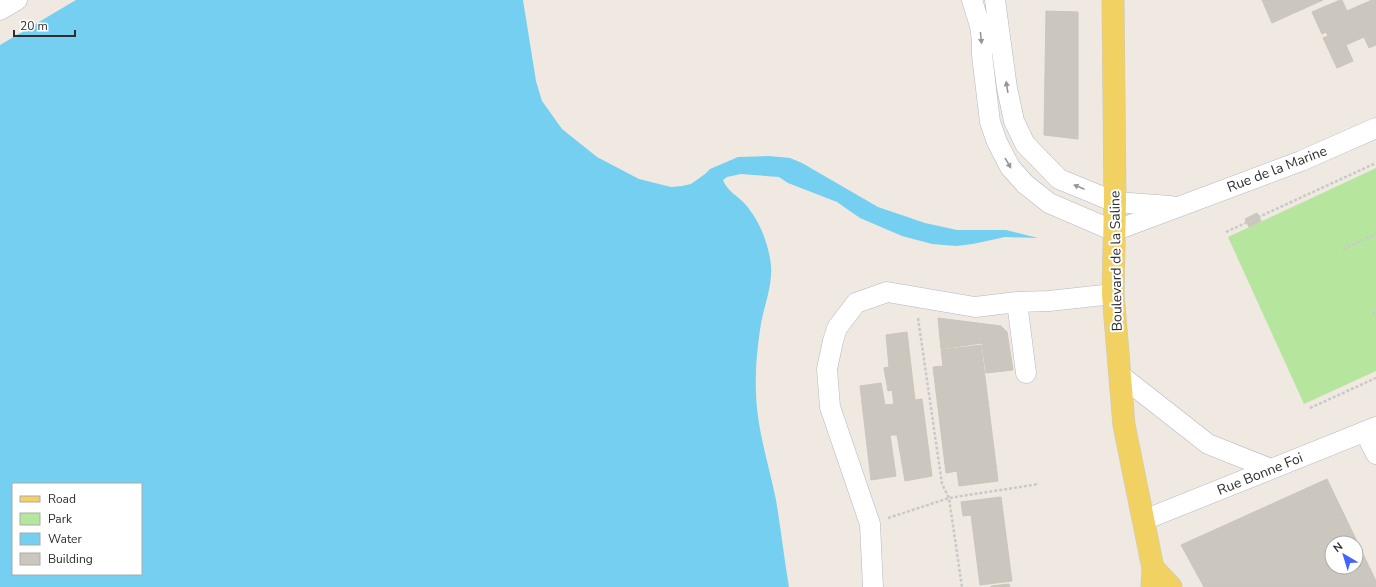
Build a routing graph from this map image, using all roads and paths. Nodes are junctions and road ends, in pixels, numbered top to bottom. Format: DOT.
graph roads {
  1 [pos="17,0"];
  2 [pos="972,0"];
  3 [pos="995,0"];
  4 [pos="1113,0"];
  5 [pos="0,10"];
  6 [pos="1376,128"];
  7 [pos="1376,163"];
  8 [pos="1115,202"];
  9 [pos="1177,207"];
  10 [pos="1114,231"];
  11 [pos="1226,232"];
  12 [pos="1376,234"];
  13 [pos="1343,249"];
  14 [pos="1113,294"];
  15 [pos="916,298"];
  16 [pos="1017,302"];
  17 [pos="1376,312"];
  18 [pos="1372,314"];
  19 [pos="1026,373"];
  20 [pos="1120,375"];
  21 [pos="1376,378"];
  22 [pos="1310,408"];
  23 [pos="1370,429"];
  24 [pos="1376,454"];
  25 [pos="1271,469"];
  26 [pos="1039,484"];
  27 [pos="949,498"];
  28 [pos="1144,520"];
  29 [pos="870,524"];
  30 [pos="1152,578"];
  31 [pos="873,587"];
  32 [pos="962,587"];
  33 [pos="1171,587"];
  1 -- 5 [label="street"];
  2 -- 10 [label="street, one-way"];
  8 -- 3 [label="street, Rue de la Marine, one-way"];
  4 -- 8 [label="main road, Boulevard de la Saline"];
  6 -- 9 [label="street, Rue de la Marine"];
  7 -- 11 [label="path"];
  8 -- 9 [label="street, Rue de la Marine"];
  8 -- 10 [label="main road, Boulevard de la Saline"];
  9 -- 10 [label="street, Rue de la Marine"];
  10 -- 14 [label="main road, Boulevard de la Saline"];
  12 -- 13 [label="path"];
  14 -- 16 [label="street"];
  14 -- 20 [label="main road, Boulevard de la Saline"];
  15 -- 16 [label="street"];
  15 -- 27 [label="path"];
  15 -- 29 [label="street"];
  16 -- 19 [label="street"];
  17 -- 18 [label="path"];
  20 -- 25 [label="street"];
  20 -- 28 [label="main road, Boulevard de la Saline"];
  21 -- 22 [label="path"];
  23 -- 24 [label="street"];
  23 -- 25 [label="street, Rue Bonne Foi"];
  25 -- 28 [label="street, Rue Bonne Foi"];
  26 -- 27 [label="path"];
  27 -- 29 [label="path"];
  27 -- 32 [label="path"];
  28 -- 30 [label="main road, Boulevard de la Saline"];
  29 -- 31 [label="street"];
  30 -- 33 [label="main road"];
}
